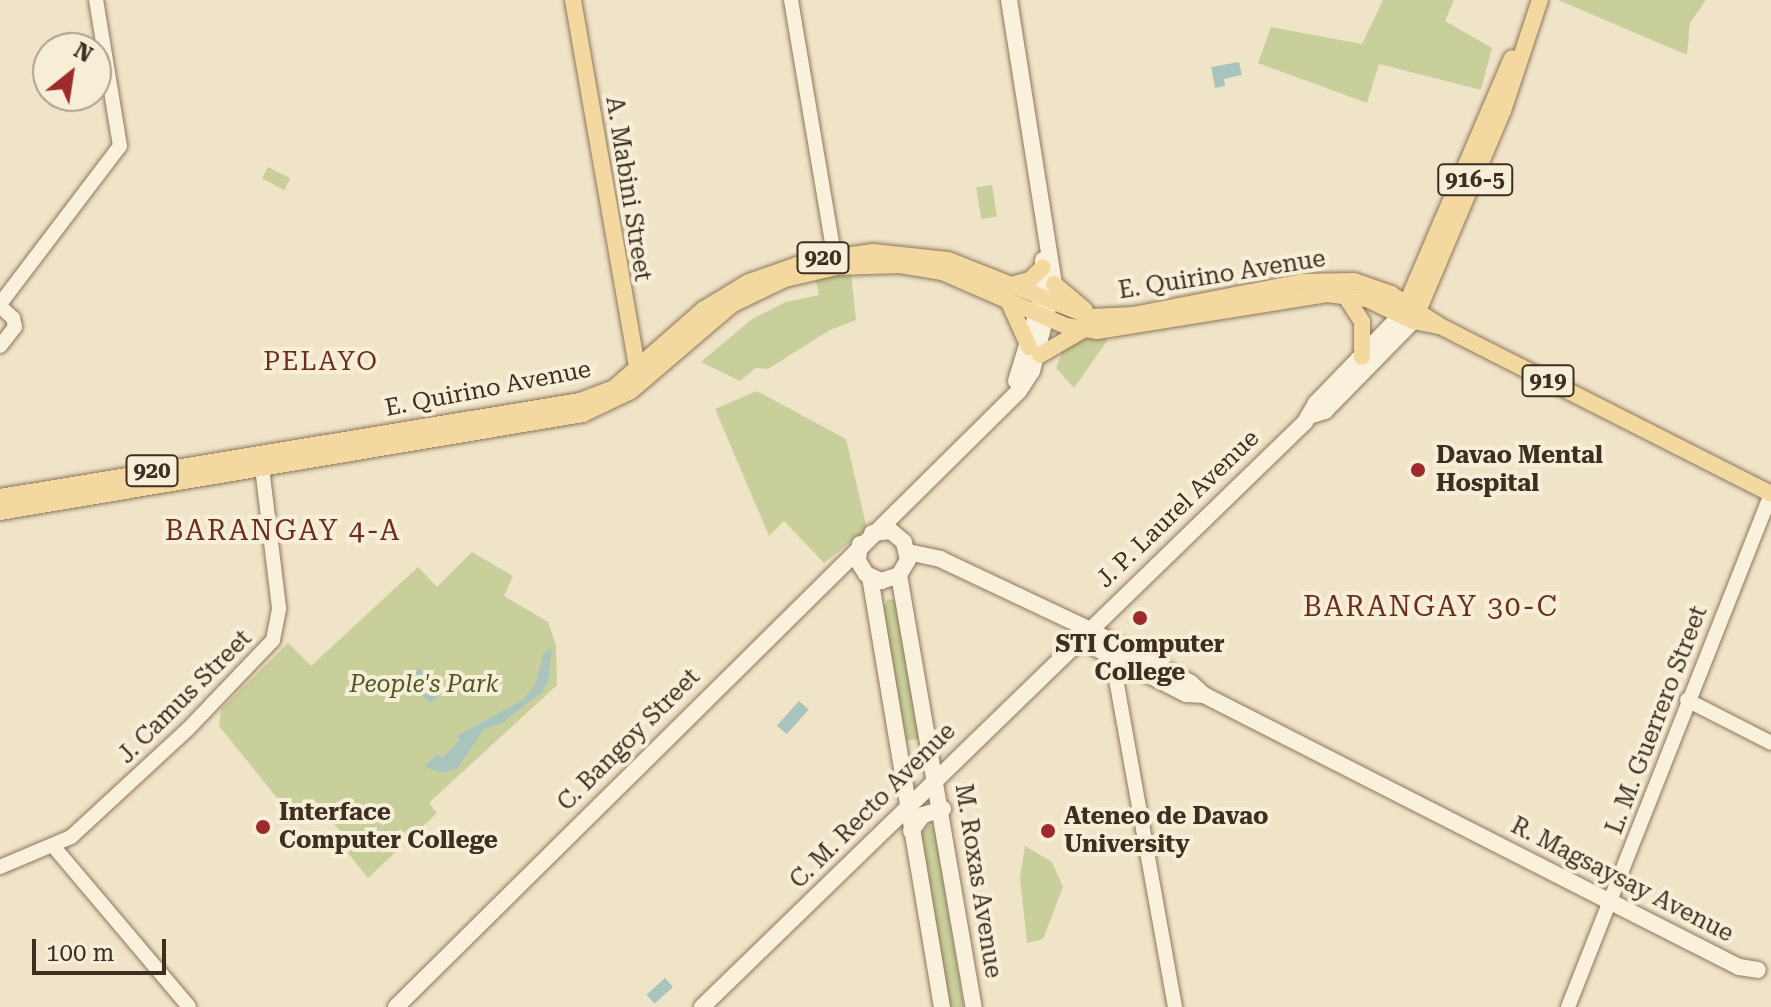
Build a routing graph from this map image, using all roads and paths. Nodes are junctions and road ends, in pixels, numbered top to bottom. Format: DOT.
graph roads {
  1 [pos="96,0"];
  2 [pos="573,0"];
  3 [pos="791,0"];
  4 [pos="1009,0"];
  5 [pos="1540,0"];
  6 [pos="1046,240"];
  7 [pos="835,262"];
  8 [pos="1043,267"];
  9 [pos="1054,284"];
  10 [pos="1303,289"];
  11 [pos="1008,290"];
  12 [pos="1344,294"];
  13 [pos="0,305"];
  14 [pos="1045,309"];
  15 [pos="1410,312"];
  16 [pos="1106,317"];
  17 [pos="1083,330"];
  18 [pos="0,346"];
  19 [pos="1034,351"];
  20 [pos="1362,357"];
  21 [pos="638,379"];
  22 [pos="1312,415"];
  23 [pos="260,461"];
  24 [pos="1771,494"];
  25 [pos="0,497"];
  26 [pos="898,508"];
  27 [pos="0,512"];
  28 [pos="899,536"];
  29 [pos="866,538"];
  30 [pos="908,552"];
  31 [pos="899,575"];
  32 [pos="870,577"];
  33 [pos="1104,613"];
  34 [pos="1072,627"];
  35 [pos="1111,649"];
  36 [pos="1141,671"];
  37 [pos="1120,694"];
  38 [pos="1204,695"];
  39 [pos="1687,700"];
  40 [pos="1771,743"];
  41 [pos="937,774"];
  42 [pos="907,805"];
  43 [pos="943,809"];
  44 [pos="911,831"];
  45 [pos="54,847"];
  46 [pos="0,867"];
  47 [pos="1611,896"];
  48 [pos="1764,973"];
  49 [pos="189,1007"];
  50 [pos="396,1007"];
  51 [pos="702,1007"];
  52 [pos="942,1007"];
  53 [pos="974,1007"];
  54 [pos="1175,1007"];
  55 [pos="1568,1007"];
  1 -- 13 [label="street"];
  2 -- 21 [label="main road, A. Mabini Street"];
  3 -- 7 [label="street"];
  4 -- 6 [label="main road"];
  5 -- 15 [label="main road, J. P. Laurel Avenue / 916-5"];
  6 -- 8 [label="main road"];
  6 -- 9 [label="main road"];
  7 -- 11 [label="main road, E. Quirino Avenue / 920"];
  7 -- 21 [label="main road, E. Quirino Avenue / 920"];
  8 -- 11 [label="main road"];
  8 -- 14 [label="main road"];
  9 -- 14 [label="main road"];
  9 -- 16 [label="main road"];
  10 -- 12 [label="main road, E. Quirino Avenue / 920"];
  10 -- 15 [label="main road, E. Quirino Avenue / 920"];
  10 -- 16 [label="main road, E. Quirino Avenue / 920"];
  10 -- 17 [label="main road, E. Quirino Avenue / 920"];
  11 -- 14 [label="main road, E. Quirino Avenue / 920"];
  11 -- 19 [label="main road"];
  12 -- 15 [label="main road, E. Quirino Avenue / 920"];
  12 -- 20 [label="main road"];
  13 -- 18 [label="street"];
  14 -- 16 [label="main road, E. Quirino Avenue / 920"];
  14 -- 17 [label="main road, E. Quirino Avenue / 920"];
  14 -- 19 [label="main road, C. Bangoy Street"];
  15 -- 20 [label="main road, J. P. Laurel Avenue / 916-5"];
  15 -- 22 [label="main road, J. P. Laurel Avenue / 916-5"];
  15 -- 24 [label="main road, 919"];
  17 -- 19 [label="main road"];
  19 -- 26 [label="main road, C. Bangoy Street"];
  20 -- 22 [label="main road, J. P. Laurel Avenue / 916-5"];
  21 -- 23 [label="main road, E. Quirino Avenue / 920"];
  22 -- 33 [label="main road, J. P. Laurel Avenue / 916-5"];
  23 -- 25 [label="main road, E. Quirino Avenue / 920"];
  23 -- 27 [label="main road, E. Quirino Avenue / 920"];
  23 -- 45 [label="street, J. Camus Street"];
  24 -- 39 [label="street, L. M. Guerrero Street"];
  26 -- 28 [label="main road"];
  26 -- 29 [label="main road, C. Bangoy Street"];
  28 -- 29 [label="main road"];
  28 -- 30 [label="main road"];
  29 -- 32 [label="main road"];
  29 -- 50 [label="main road, C. Bangoy Street"];
  30 -- 31 [label="main road"];
  30 -- 34 [label="main road, R. Magsaysay Avenue"];
  31 -- 32 [label="main road"];
  31 -- 41 [label="main road, M. Roxas Avenue"];
  32 -- 42 [label="main road"];
  33 -- 34 [label="main road"];
  33 -- 34 [label="main road, J. P. Laurel Avenue / 916-5"];
  33 -- 35 [label="main road"];
  34 -- 35 [label="main road, R. Magsaysay Avenue"];
  34 -- 41 [label="main road, C. M. Recto Avenue / 916-5"];
  35 -- 36 [label="main road, R. Magsaysay Avenue"];
  35 -- 37 [label="street"];
  35 -- 38 [label="main road, R. Magsaysay Avenue"];
  36 -- 37 [label="street"];
  36 -- 38 [label="main road, R. Magsaysay Avenue"];
  37 -- 54 [label="street"];
  38 -- 47 [label="main road, R. Magsaysay Avenue"];
  39 -- 40 [label="street"];
  39 -- 47 [label="street, L. M. Guerrero Street"];
  41 -- 42 [label="main road, C. M. Recto Avenue / 916-5"];
  41 -- 43 [label="main road, M. Roxas Avenue"];
  42 -- 44 [label="main road"];
  42 -- 51 [label="main road, C. M. Recto Avenue / 916-5"];
  43 -- 44 [label="main road"];
  43 -- 53 [label="main road, M. Roxas Avenue"];
  44 -- 52 [label="main road"];
  45 -- 46 [label="street, J. Camus Street"];
  45 -- 49 [label="street"];
  47 -- 48 [label="main road, R. Magsaysay Avenue"];
  47 -- 55 [label="street, L. M. Guerrero Street"];
}
